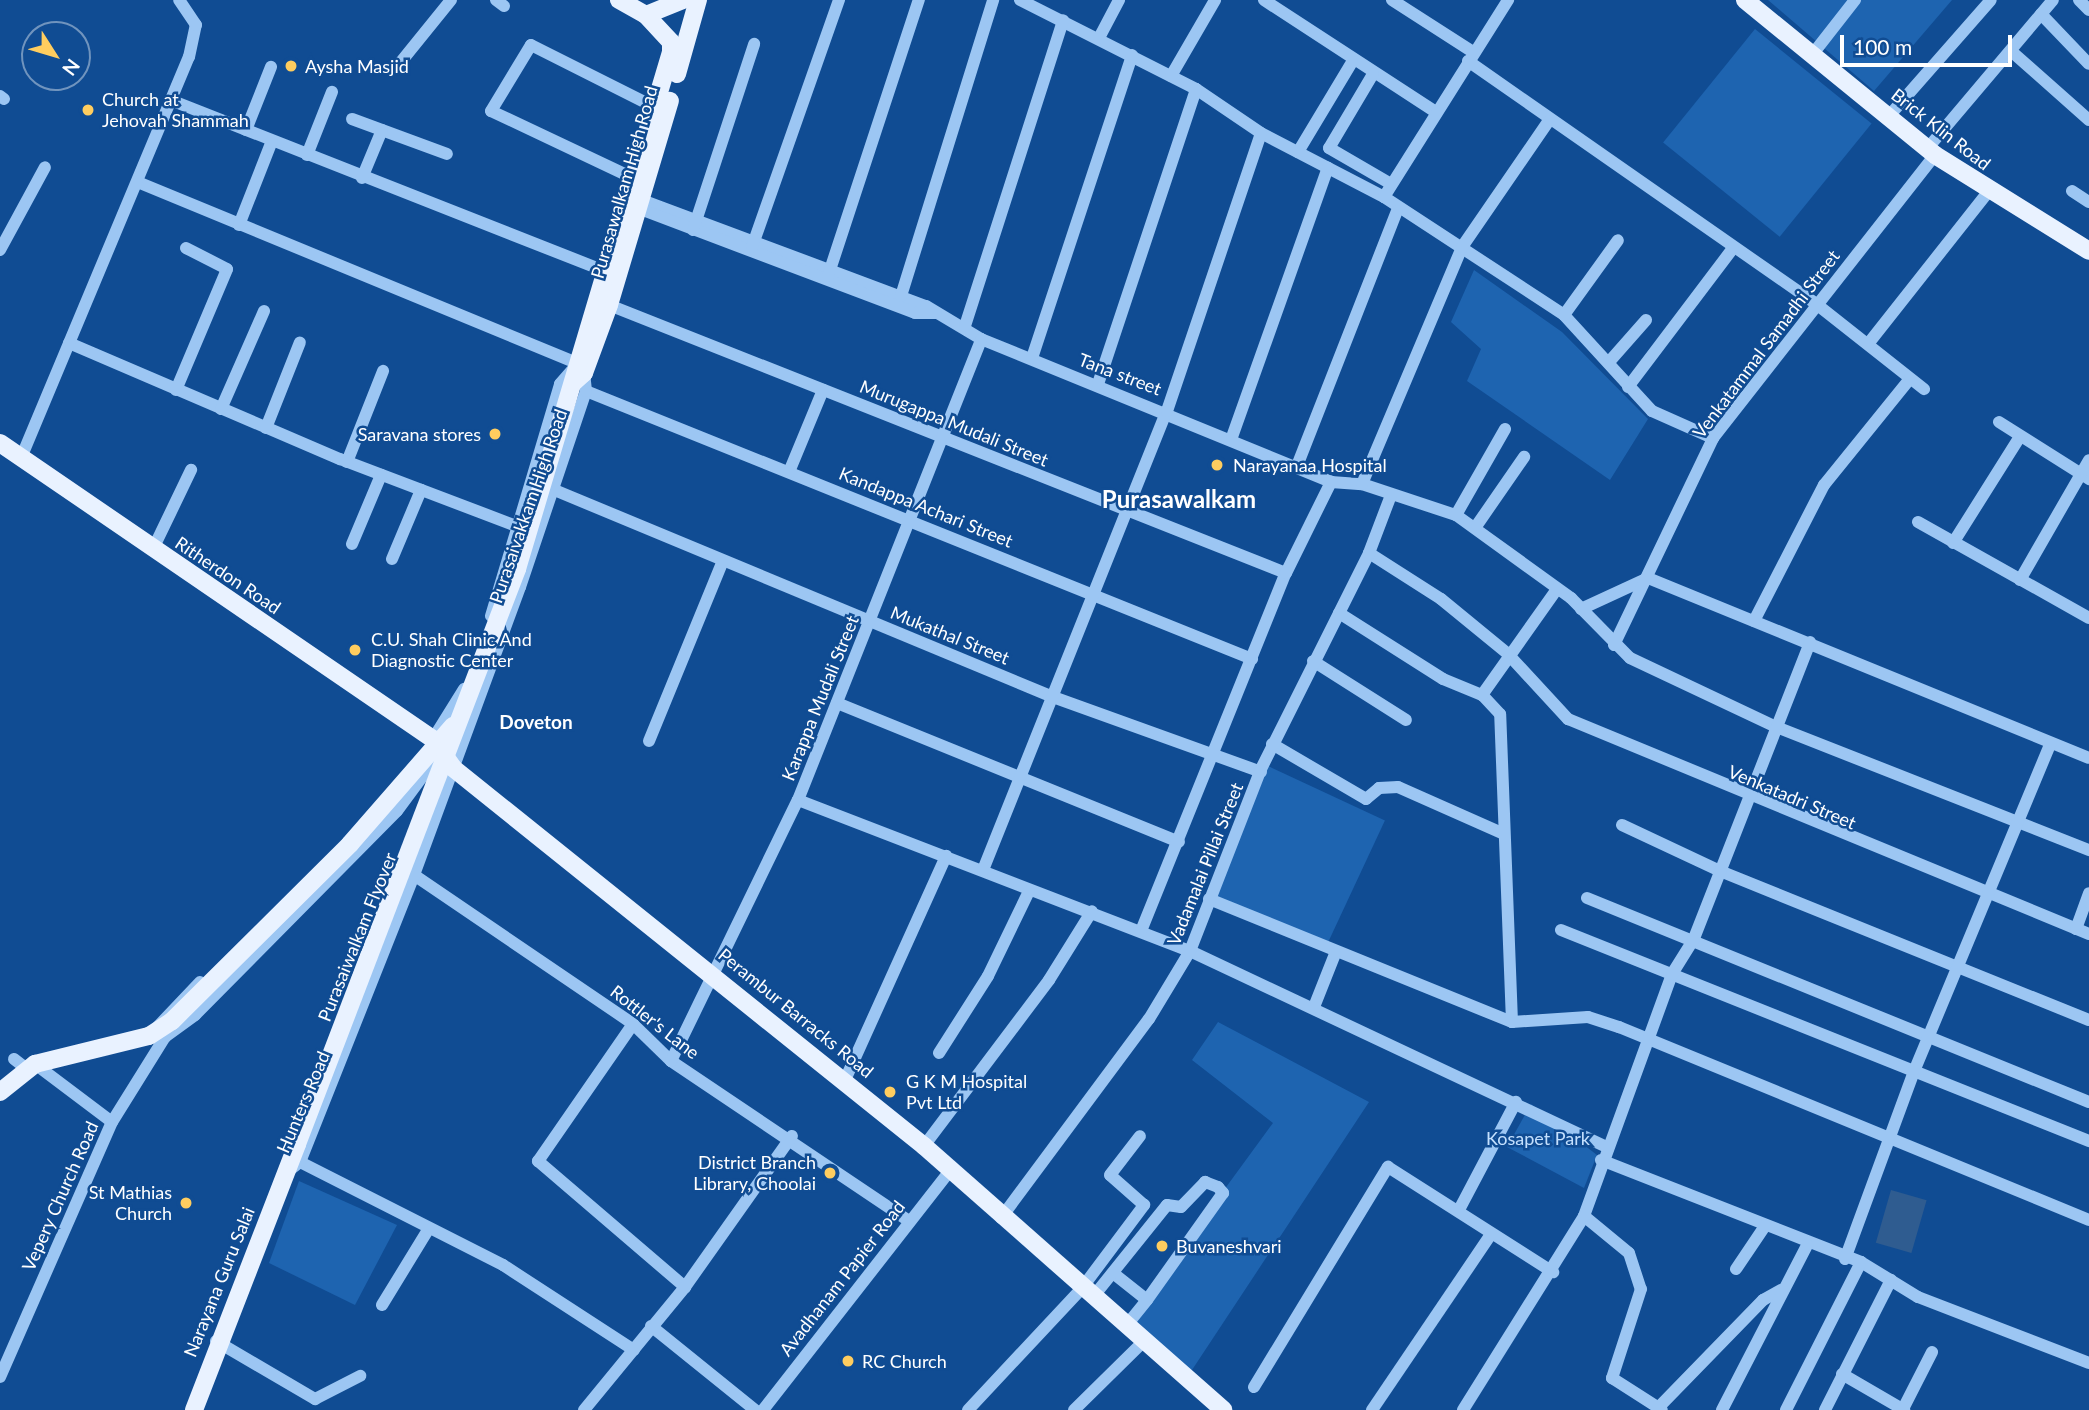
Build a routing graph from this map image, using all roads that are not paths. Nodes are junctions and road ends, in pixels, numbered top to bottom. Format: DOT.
graph roads {
  1 [pos="178,0"];
  2 [pos="451,0"];
  3 [pos="683,0"];
  4 [pos="698,0"];
  5 [pos="839,0"];
  6 [pos="919,0"];
  7 [pos="993,0"];
  8 [pos="1020,0"];
  9 [pos="1119,0"];
  10 [pos="1215,0"];
  11 [pos="1264,0"];
  12 [pos="1392,0"];
  13 [pos="1508,0"];
  14 [pos="1745,0"];
  15 [pos="1855,0"];
  16 [pos="1991,0"];
  17 [pos="2053,0"];
  18 [pos="2079,0"];
  19 [pos="622,3"];
  20 [pos="2089,10"];
  21 [pos="2041,14"];
  22 [pos="646,15"];
  23 [pos="1063,20"];
  24 [pos="1099,38"];
  25 [pos="754,44"];
  26 [pos="2011,51"];
  27 [pos="1132,55"];
  28 [pos="1812,55"];
  29 [pos="1471,57"];
  30 [pos="1352,62"];
  31 [pos="400,63"];
  32 [pos="2089,64"];
  33 [pos="271,67"];
  34 [pos="1373,74"];
  35 [pos="1171,76"];
  36 [pos="1196,89"];
  37 [pos="332,92"];
  38 [pos="173,101"];
  39 [pos="656,108"];
  40 [pos="1434,111"];
  41 [pos="1889,116"];
  42 [pos="352,119"];
  43 [pos="2089,120"];
  44 [pos="1548,122"];
  45 [pos="246,130"];
  46 [pos="382,130"];
  47 [pos="1261,133"];
  48 [pos="272,141"];
  49 [pos="1298,152"];
  50 [pos="1931,152"];
  51 [pos="447,154"];
  52 [pos="307,155"];
  53 [pos="45,167"];
  54 [pos="1328,168"];
  55 [pos="362,178"];
  56 [pos="140,183"];
  57 [pos="1391,184"];
  58 [pos="2073,191"];
  59 [pos="1988,192"];
  60 [pos="637,196"];
  61 [pos="1384,197"];
  62 [pos="2089,202"];
  63 [pos="1397,211"];
  64 [pos="239,225"];
  65 [pos="694,226"];
  66 [pos="1618,240"];
  67 [pos="1462,247"];
  68 [pos="186,248"];
  69 [pos="752,248"];
  70 [pos="1733,248"];
  71 [pos="0,250"];
  72 [pos="2089,251"];
  73 [pos="607,272"];
  74 [pos="829,274"];
  75 [pos="901,296"];
  76 [pos="1815,303"];
  77 [pos="609,305"];
  78 [pos="264,311"];
  79 [pos="936,313"];
  80 [pos="1564,315"];
  81 [pos="1646,320"];
  82 [pos="965,326"];
  83 [pos="981,339"];
  84 [pos="300,342"];
  85 [pos="69,343"];
  86 [pos="1868,344"];
  87 [pos="1032,358"];
  88 [pos="1609,362"];
  89 [pos="383,371"];
  90 [pos="578,376"];
  91 [pos="1909,380"];
  92 [pos="1098,384"];
  93 [pos="1628,387"];
  94 [pos="1924,389"];
  95 [pos="176,390"];
  96 [pos="823,390"];
  97 [pos="221,409"];
  98 [pos="1167,411"];
  99 [pos="1999,422"];
  100 [pos="266,428"];
  101 [pos="1505,429"];
  102 [pos="944,437"];
  103 [pos="1232,437"];
  104 [pos="1713,438"];
  105 [pos="2019,438"];
  106 [pos="0,443"];
  107 [pos="1524,457"];
  108 [pos="21,458"];
  109 [pos="2089,460"];
  110 [pos="347,462"];
  111 [pos="1297,466"];
  112 [pos="191,470"];
  113 [pos="789,472"];
  114 [pos="381,475"];
  115 [pos="2085,477"];
  116 [pos="1331,482"];
  117 [pos="1362,484"];
  118 [pos="552,489"];
  119 [pos="421,490"];
  120 [pos="1391,495"];
  121 [pos="1127,510"];
  122 [pos="1456,515"];
  123 [pos="910,518"];
  124 [pos="1918,522"];
  125 [pos="1477,525"];
  126 [pos="519,527"];
  127 [pos="1953,543"];
  128 [pos="352,544"];
  129 [pos="153,549"];
  130 [pos="1369,553"];
  131 [pos="392,559"];
  132 [pos="722,562"];
  133 [pos="1286,573"];
  134 [pos="1648,578"];
  135 [pos="2020,579"];
  136 [pos="1557,589"];
  137 [pos="1093,594"];
  138 [pos="1581,610"];
  139 [pos="1339,613"];
  140 [pos="2089,618"];
  141 [pos="870,621"];
  142 [pos="1754,621"];
  143 [pos="1810,642"];
  144 [pos="1614,645"];
  145 [pos="1507,653"];
  146 [pos="1252,659"];
  147 [pos="1313,661"];
  148 [pos="1482,695"];
  149 [pos="1053,697"];
  150 [pos="837,703"];
  151 [pos="461,715"];
  152 [pos="1406,720"];
  153 [pos="1774,726"];
  154 [pos="649,741"];
  155 [pos="2051,743"];
  156 [pos="1272,744"];
  157 [pos="442,755"];
  158 [pos="1212,755"];
  159 [pos="2089,758"];
  160 [pos="1261,772"];
  161 [pos="1023,776"];
  162 [pos="425,786"];
  163 [pos="385,797"];
  164 [pos="1748,798"];
  165 [pos="442,800"];
  166 [pos="798,800"];
  167 [pos="397,811"];
  168 [pos="2017,822"];
  169 [pos="1622,825"];
  170 [pos="1504,834"];
  171 [pos="1179,842"];
  172 [pos="2089,850"];
  173 [pos="946,856"];
  174 [pos="983,870"];
  175 [pos="1720,871"];
  176 [pos="414,875"];
  177 [pos="1029,891"];
  178 [pos="2089,893"];
  179 [pos="1989,896"];
  180 [pos="1587,898"];
  181 [pos="1209,899"];
  182 [pos="1092,911"];
  183 [pos="2076,929"];
  184 [pos="1561,930"];
  185 [pos="1141,931"];
  186 [pos="2089,934"];
  187 [pos="1693,942"];
  188 [pos="1190,951"];
  189 [pos="1335,954"];
  190 [pos="1960,968"];
  191 [pos="712,973"];
  192 [pos="1672,974"];
  193 [pos="1314,1007"];
  194 [pos="2089,1020"];
  195 [pos="1512,1022"];
  196 [pos="633,1024"];
  197 [pos="162,1031"];
  198 [pos="1650,1039"];
  199 [pos="1931,1041"];
  200 [pos="939,1054"];
  201 [pos="671,1060"];
  202 [pos="25,1064"];
  203 [pos="1915,1069"];
  204 [pos="845,1080"];
  205 [pos="2,1087"];
  206 [pos="1516,1102"];
  207 [pos="2089,1102"];
  208 [pos="112,1122"];
  209 [pos="792,1136"];
  210 [pos="1140,1136"];
  211 [pos="1891,1138"];
  212 [pos="2089,1142"];
  213 [pos="924,1146"];
  214 [pos="1605,1146"];
  215 [pos="295,1160"];
  216 [pos="1601,1160"];
  217 [pos="951,1169"];
  218 [pos="1460,1208"];
  219 [pos="1584,1216"];
  220 [pos="1001,1218"];
  221 [pos="908,1220"];
  222 [pos="2089,1220"];
  223 [pos="1765,1226"];
  224 [pos="428,1230"];
  225 [pos="1491,1234"];
  226 [pos="1807,1245"];
  227 [pos="1845,1259"];
  228 [pos="1861,1262"];
  229 [pos="1736,1269"];
  230 [pos="1553,1272"];
  231 [pos="1113,1273"];
  232 [pos="1891,1280"];
  233 [pos="685,1287"];
  234 [pos="1781,1290"];
  235 [pos="1088,1293"];
  236 [pos="1147,1300"];
  237 [pos="382,1305"];
  238 [pos="651,1326"];
  239 [pos="1126,1326"];
  240 [pos="216,1341"];
  241 [pos="1143,1341"];
  242 [pos="634,1350"];
  243 [pos="1932,1352"];
  244 [pos="2089,1363"];
  245 [pos="1842,1374"];
  246 [pos="360,1376"];
  247 [pos="0,1377"];
  248 [pos="1254,1387"];
  249 [pos="1660,1409"];
  250 [pos="194,1410"];
  251 [pos="584,1410"];
  252 [pos="755,1410"];
  253 [pos="762,1410"];
  254 [pos="968,1410"];
  255 [pos="1074,1410"];
  256 [pos="1223,1410"];
  257 [pos="1372,1410"];
  258 [pos="1464,1410"];
  259 [pos="1722,1410"];
  260 [pos="1786,1410"];
  261 [pos="1825,1410"];
  262 [pos="1904,1410"];
  1 -- 38 [label="street"];
  2 -- 31 [label="street"];
  3 -- 22 [label="main road"];
  4 -- 60 [label="main road, Purasawalkam High Road"];
  5 -- 69 [label="street"];
  6 -- 74 [label="street"];
  7 -- 75 [label="street"];
  8 -- 23 [label="street"];
  9 -- 24 [label="street"];
  10 -- 35 [label="street"];
  11 -- 30 [label="street"];
  12 -- 29 [label="street"];
  13 -- 29 [label="street"];
  14 -- 28 [label="main road, Brick Klin Road"];
  15 -- 28 [label="street"];
  16 -- 41 [label="street"];
  17 -- 21 [label="street, Venkatammal Samadhi Street"];
  18 -- 20 [label="street"];
  19 -- 22 [label="main road, Purasawalkam High Road"];
  21 -- 26 [label="street, Venkatammal Samadhi Street"];
  21 -- 32 [label="street"];
  22 -- 39 [label="main road, Purasawalkam High Road"];
  23 -- 24 [label="street"];
  23 -- 82 [label="street"];
  24 -- 27 [label="street"];
  25 -- 65 [label="street"];
  26 -- 43 [label="street"];
  26 -- 50 [label="street, Venkatammal Samadhi Street"];
  27 -- 35 [label="street"];
  27 -- 87 [label="street"];
  28 -- 41 [label="main road, Brick Klin Road"];
  29 -- 40 [label="street"];
  29 -- 44 [label="street"];
  30 -- 34 [label="street"];
  30 -- 49 [label="street"];
  33 -- 45 [label="street"];
  34 -- 40 [label="street"];
  34 -- 57 [label="street"];
  35 -- 36 [label="street"];
  36 -- 47 [label="street"];
  36 -- 92 [label="street"];
  37 -- 52 [label="street"];
  38 -- 45 [label="street"];
  38 -- 56 [label="street"];
  39 -- 60 [label="main road, Purasawalkam High Road"];
  39 -- 60 [label="street"];
  40 -- 57 [label="street"];
  41 -- 50 [label="main road, Brick Klin Road"];
  42 -- 46 [label="street"];
  44 -- 67 [label="street"];
  44 -- 70 [label="street"];
  45 -- 48 [label="street"];
  46 -- 51 [label="street"];
  46 -- 55 [label="street"];
  47 -- 49 [label="street"];
  47 -- 98 [label="street"];
  48 -- 52 [label="street"];
  48 -- 64 [label="street"];
  49 -- 54 [label="street"];
  50 -- 59 [label="main road, Brick Klin Road"];
  50 -- 76 [label="street, Venkatammal Samadhi Street"];
  52 -- 55 [label="street"];
  53 -- 71 [label="street"];
  54 -- 61 [label="street"];
  54 -- 103 [label="street"];
  55 -- 73 [label="street"];
  56 -- 64 [label="street, Kandappa Achari Street"];
  56 -- 85 [label="street"];
  57 -- 61 [label="street"];
  58 -- 62 [label="street"];
  59 -- 72 [label="main road, Brick Klin Road"];
  59 -- 86 [label="street"];
  60 -- 65 [label="street"];
  60 -- 73 [label="main road, Purasawalkam High Road"];
  60 -- 77 [label="main road, Purasawalkam High Road"];
  61 -- 63 [label="street"];
  63 -- 67 [label="street"];
  63 -- 111 [label="street"];
  64 -- 90 [label="street, Kandappa Achari Street"];
  65 -- 69 [label="street"];
  66 -- 80 [label="street"];
  67 -- 80 [label="street"];
  67 -- 117 [label="street"];
  68 -- 95 [label="street"];
  69 -- 74 [label="street"];
  70 -- 76 [label="street"];
  70 -- 93 [label="street"];
  73 -- 90 [label="main road, Purasawalkam High Road"];
  74 -- 75 [label="street, Tana street"];
  74 -- 79 [label="street"];
  75 -- 79 [label="street, Tana street"];
  76 -- 86 [label="street"];
  76 -- 104 [label="street, Venkatammal Samadhi Street"];
  77 -- 90 [label="main road, Purasawalkam High Road"];
  77 -- 96 [label="street, Murugappa Mudali Street"];
  78 -- 97 [label="street"];
  79 -- 82 [label="street, Tana street"];
  80 -- 88 [label="street"];
  81 -- 88 [label="street"];
  82 -- 83 [label="street, Tana street"];
  83 -- 87 [label="street, Tana street"];
  83 -- 102 [label="street, Karappa Mudali Street"];
  84 -- 100 [label="street"];
  85 -- 95 [label="street"];
  85 -- 108 [label="street"];
  86 -- 91 [label="street"];
  87 -- 92 [label="street, Tana street"];
  88 -- 93 [label="street"];
  89 -- 110 [label="street"];
  90 -- 113 [label="street, Kandappa Achari Street"];
  90 -- 118 [label="street, Purasaivakkam High Road"];
  90 -- 126 [label="street"];
  90 -- 151 [label="main road, Purasaiwalkam Flyover, bridge"];
  91 -- 94 [label="street"];
  91 -- 142 [label="street"];
  92 -- 98 [label="street, Tana street"];
  93 -- 104 [label="street"];
  95 -- 97 [label="street"];
  96 -- 102 [label="street, Murugappa Mudali Street"];
  96 -- 113 [label="street"];
  97 -- 100 [label="street"];
  98 -- 103 [label="street, Tana street"];
  98 -- 121 [label="street"];
  99 -- 105 [label="street"];
  100 -- 110 [label="street"];
  101 -- 122 [label="street"];
  102 -- 121 [label="street, Murugappa Mudali Street"];
  102 -- 123 [label="street, Karappa Mudali Street"];
  103 -- 111 [label="street, Tana street"];
  104 -- 134 [label="street, Venkatammal Samadhi Street"];
  105 -- 115 [label="street"];
  105 -- 127 [label="street"];
  106 -- 108 [label="main road, Ritherdon Road"];
  107 -- 125 [label="street"];
  108 -- 129 [label="main road, Ritherdon Road"];
  109 -- 115 [label="street"];
  110 -- 114 [label="street"];
  111 -- 116 [label="street, Tana street"];
  112 -- 129 [label="street"];
  113 -- 123 [label="street, Kandappa Achari Street"];
  114 -- 119 [label="street"];
  114 -- 128 [label="street"];
  115 -- 135 [label="street"];
  116 -- 117 [label="street, Tana street"];
  116 -- 133 [label="street"];
  117 -- 120 [label="street, Tana street"];
  118 -- 132 [label="street, Mukathal Street"];
  118 -- 157 [label="street, Purasaivakkam High Road"];
  119 -- 126 [label="street"];
  119 -- 131 [label="street"];
  120 -- 122 [label="street, Tana street"];
  120 -- 130 [label="street, Vadamalai Pillai Street"];
  121 -- 133 [label="street, Murugappa Mudali Street"];
  121 -- 137 [label="street"];
  122 -- 125 [label="street, Tana street"];
  123 -- 137 [label="street, Kandappa Achari Street"];
  123 -- 141 [label="street, Karappa Mudali Street"];
  124 -- 127 [label="street"];
  125 -- 136 [label="street, Tana street"];
  126 -- 157 [label="street"];
  127 -- 135 [label="street"];
  129 -- 157 [label="main road, Ritherdon Road"];
  130 -- 139 [label="street, Vadamalai Pillai Street"];
  130 -- 145 [label="street, Venkatadri Street"];
  132 -- 141 [label="street, Mukathal Street"];
  132 -- 154 [label="street"];
  133 -- 146 [label="street"];
  134 -- 138 [label="street"];
  134 -- 142 [label="street"];
  134 -- 144 [label="street, Venkatammal Samadhi Street"];
  135 -- 140 [label="street"];
  136 -- 138 [label="street, Tana street"];
  136 -- 145 [label="street"];
  137 -- 146 [label="street, Kandappa Achari Street"];
  137 -- 149 [label="street"];
  138 -- 144 [label="street, Tana street"];
  139 -- 147 [label="street, Vadamalai Pillai Street"];
  139 -- 148 [label="street"];
  141 -- 149 [label="street, Mukathal Street"];
  141 -- 150 [label="street, Karappa Mudali Street"];
  142 -- 143 [label="street"];
  143 -- 153 [label="street"];
  143 -- 155 [label="street"];
  144 -- 153 [label="street, Tana street"];
  145 -- 148 [label="street"];
  145 -- 164 [label="street, Venkatadri Street"];
  146 -- 158 [label="street"];
  147 -- 152 [label="street"];
  147 -- 156 [label="street, Vadamalai Pillai Street"];
  148 -- 170 [label="street"];
  149 -- 158 [label="street, Mukathal Street"];
  149 -- 161 [label="street"];
  150 -- 161 [label="street"];
  150 -- 166 [label="street, Karappa Mudali Street"];
  151 -- 197 [label="main road, Purasaiwalkam Flyover, bridge"];
  151 -- 215 [label="main road, Purasaiwalkam Flyover, bridge"];
  153 -- 164 [label="street"];
  153 -- 168 [label="street, Tana street"];
  155 -- 159 [label="street"];
  155 -- 168 [label="street"];
  156 -- 160 [label="street, Vadamalai Pillai Street"];
  156 -- 170 [label="street"];
  157 -- 162 [label="street"];
  157 -- 163 [label="street, Vepery Church Road"];
  157 -- 165 [label="street, Hunters Road"];
  157 -- 191 [label="main road, Perambur Barracks Road"];
  158 -- 160 [label="street, Mukathal Street"];
  158 -- 171 [label="street"];
  160 -- 181 [label="street, Vadamalai Pillai Street"];
  161 -- 171 [label="street"];
  161 -- 174 [label="street"];
  162 -- 165 [label="street"];
  162 -- 167 [label="street"];
  162 -- 215 [label="street"];
  163 -- 167 [label="street"];
  163 -- 197 [label="street, Vepery Church Road"];
  164 -- 175 [label="street"];
  164 -- 179 [label="street, Venkatadri Street"];
  165 -- 176 [label="street, Hunters Road"];
  166 -- 173 [label="street"];
  166 -- 191 [label="street, Karappa Mudali Street"];
  167 -- 197 [label="street"];
  168 -- 172 [label="street, Tana street"];
  168 -- 179 [label="street"];
  169 -- 175 [label="street"];
  170 -- 195 [label="street"];
  171 -- 185 [label="street"];
  173 -- 174 [label="street"];
  173 -- 204 [label="street"];
  174 -- 177 [label="street"];
  175 -- 187 [label="street"];
  175 -- 190 [label="street"];
  176 -- 196 [label="street, Rottler's Lane"];
  176 -- 215 [label="street, Hunters Road"];
  177 -- 182 [label="street"];
  177 -- 200 [label="street"];
  178 -- 183 [label="street"];
  179 -- 183 [label="street, Venkatadri Street"];
  179 -- 190 [label="street"];
  180 -- 187 [label="street"];
  181 -- 188 [label="street, Vadamalai Pillai Street"];
  181 -- 189 [label="street"];
  182 -- 185 [label="street"];
  182 -- 213 [label="street"];
  183 -- 186 [label="street, Venkatadri Street"];
  184 -- 192 [label="street"];
  185 -- 188 [label="street"];
  187 -- 192 [label="street"];
  187 -- 199 [label="street"];
  188 -- 193 [label="street"];
  188 -- 220 [label="street, Vadamalai Pillai Street"];
  189 -- 193 [label="street"];
  189 -- 195 [label="street"];
  190 -- 194 [label="street"];
  190 -- 199 [label="street"];
  191 -- 201 [label="street, Karappa Mudali Street"];
  191 -- 204 [label="main road, Perambur Barracks Road"];
  192 -- 198 [label="street"];
  192 -- 203 [label="street"];
  193 -- 206 [label="street"];
  195 -- 198 [label="street"];
  196 -- 201 [label="street, Rottler's Lane"];
  196 -- 233 [label="street"];
  197 -- 202 [label="main road"];
  197 -- 208 [label="street, Vepery Church Road"];
  198 -- 211 [label="street"];
  198 -- 214 [label="street"];
  199 -- 203 [label="street"];
  199 -- 207 [label="street"];
  201 -- 209 [label="street, Rottler's Lane"];
  202 -- 205 [label="main road"];
  202 -- 208 [label="street"];
  203 -- 211 [label="street"];
  203 -- 212 [label="street"];
  204 -- 213 [label="main road, Perambur Barracks Road"];
  206 -- 214 [label="street"];
  206 -- 218 [label="street"];
  208 -- 247 [label="street, Vepery Church Road"];
  209 -- 221 [label="street, Rottler's Lane"];
  209 -- 233 [label="street"];
  210 -- 235 [label="street"];
  211 -- 222 [label="street"];
  211 -- 227 [label="street"];
  213 -- 217 [label="main road, Perambur Barracks Road"];
  214 -- 216 [label="street"];
  215 -- 224 [label="street"];
  215 -- 240 [label="main road, Narayana Guru Salai"];
  216 -- 219 [label="street"];
  216 -- 223 [label="street"];
  217 -- 220 [label="main road, Perambur Barracks Road"];
  217 -- 221 [label="street, Avadhanam Papier Road"];
  218 -- 225 [label="street"];
  218 -- 248 [label="street"];
  219 -- 230 [label="street"];
  219 -- 249 [label="street"];
  220 -- 235 [label="main road, Perambur Barracks Road"];
  221 -- 253 [label="street, Avadhanam Papier Road"];
  223 -- 226 [label="street"];
  223 -- 229 [label="street"];
  224 -- 237 [label="street"];
  224 -- 242 [label="street"];
  225 -- 230 [label="street"];
  225 -- 257 [label="street"];
  226 -- 227 [label="street"];
  226 -- 234 [label="street"];
  227 -- 228 [label="street"];
  228 -- 232 [label="street"];
  228 -- 260 [label="street"];
  230 -- 258 [label="street"];
  231 -- 235 [label="street"];
  231 -- 236 [label="street"];
  231 -- 236 [label="street"];
  232 -- 244 [label="street"];
  232 -- 245 [label="street"];
  233 -- 238 [label="street"];
  234 -- 249 [label="street"];
  234 -- 259 [label="street"];
  235 -- 239 [label="main road, Perambur Barracks Road"];
  235 -- 254 [label="street"];
  236 -- 239 [label="street"];
  238 -- 242 [label="street"];
  238 -- 252 [label="street"];
  239 -- 241 [label="main road, Perambur Barracks Road"];
  240 -- 246 [label="street"];
  240 -- 250 [label="main road, Narayana Guru Salai"];
  241 -- 255 [label="street"];
  241 -- 256 [label="main road, Perambur Barracks Road"];
  242 -- 251 [label="street"];
  243 -- 262 [label="street"];
  245 -- 261 [label="street"];
  245 -- 262 [label="street"];
}
